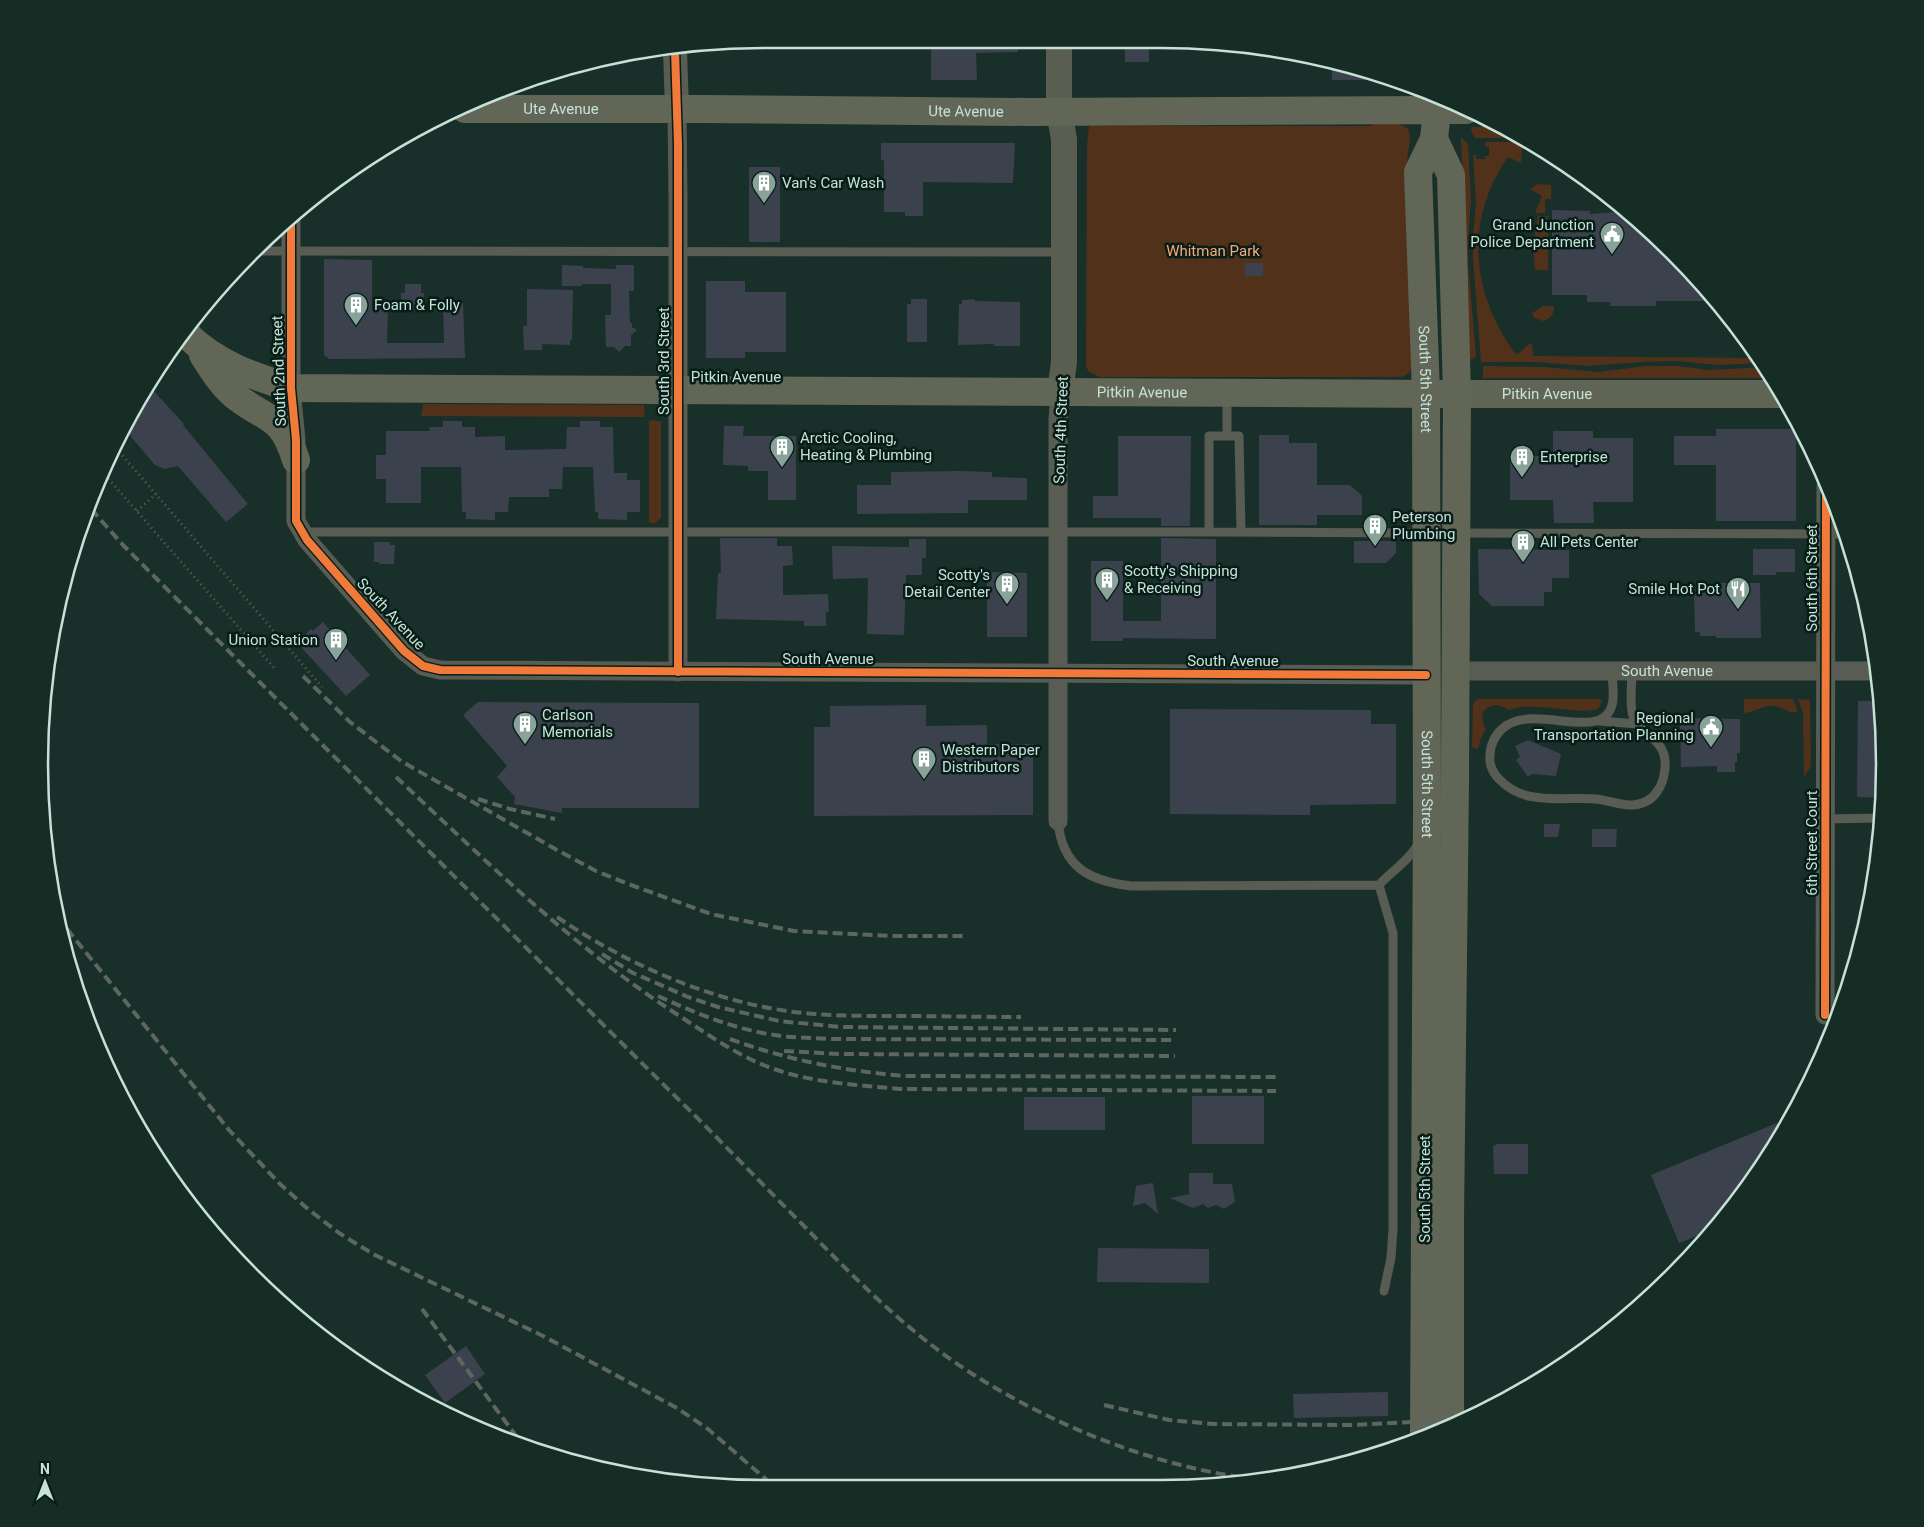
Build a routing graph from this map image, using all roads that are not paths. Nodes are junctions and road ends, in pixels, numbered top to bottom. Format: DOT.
graph roads {
  1 [pos="1059,48"];
  2 [pos="676,53"];
  3 [pos="1439,104"];
  4 [pos="474,109"];
  5 [pos="677,109"];
  6 [pos="1060,111"];
  7 [pos="1434,139"];
  8 [pos="291,225"];
  9 [pos="291,250"];
  10 [pos="264,251"];
  11 [pos="678,251"];
  12 [pos="1064,252"];
  13 [pos="191,339"];
  14 [pos="291,388"];
  15 [pos="678,390"];
  16 [pos="1060,392"];
  17 [pos="1227,393"];
  18 [pos="1426,394"];
  19 [pos="1457,394"];
  20 [pos="1774,394"];
  21 [pos="1227,436"];
  22 [pos="296,460"];
  23 [pos="1826,499"];
  24 [pos="299,526"];
  25 [pos="679,531"];
  26 [pos="1058,532"];
  27 [pos="1209,532"];
  28 [pos="1242,532"];
  29 [pos="1456,533"];
  30 [pos="1826,534"];
  31 [pos="1839,534"];
  32 [pos="1426,542"];
  33 [pos="1456,671"];
  34 [pos="1612,671"];
  35 [pos="1632,671"];
  36 [pos="1826,671"];
  37 [pos="1870,671"];
  38 [pos="678,672"];
  39 [pos="1058,674"];
  40 [pos="1426,675"];
  41 [pos="1599,721"];
  42 [pos="1638,724"];
  43 [pos="1427,813"];
  44 [pos="1874,818"];
  45 [pos="1825,819"];
  46 [pos="1058,821"];
  47 [pos="1378,885"];
  48 [pos="1825,1015"];
  49 [pos="1384,1291"];
  50 [pos="1450,1418"];
  51 [pos="1424,1429"];
  1 -- 6 [label="main road, South 4th Street"];
  2 -- 5 [label="street, South 3rd Street"];
  3 -- 6 [label="highway, Ute Avenue"];
  3 -- 7 [label="highway, South 5th Street"];
  4 -- 5 [label="highway, Ute Avenue"];
  5 -- 6 [label="highway, Ute Avenue"];
  5 -- 11 [label="street, South 3rd Street"];
  6 -- 12 [label="main road, South 4th Street"];
  7 -- 18 [label="highway, South 5th Street"];
  7 -- 19 [label="highway, South 5th Street"];
  8 -- 9 [label="street, South 2nd Street"];
  9 -- 10 [label="lane"];
  9 -- 11 [label="lane"];
  9 -- 14 [label="street, South 2nd Street"];
  11 -- 12 [label="lane"];
  11 -- 15 [label="street, South 3rd Street"];
  12 -- 16 [label="main road, South 4th Street"];
  13 -- 14 [label="highway, Pitkin Avenue"];
  13 -- 22 [label="highway"];
  14 -- 15 [label="highway, Pitkin Avenue"];
  14 -- 22 [label="street, South 2nd Street"];
  15 -- 16 [label="highway, Pitkin Avenue"];
  15 -- 25 [label="street, South 3rd Street"];
  16 -- 17 [label="highway, Pitkin Avenue"];
  16 -- 26 [label="street, South 4th Street"];
  17 -- 18 [label="highway, Pitkin Avenue"];
  17 -- 21 [label="lane"];
  18 -- 19 [label="highway, Pitkin Avenue"];
  18 -- 32 [label="highway, South 5th Street"];
  19 -- 20 [label="main road, Pitkin Avenue"];
  19 -- 29 [label="highway, South 5th Street"];
  21 -- 27 [label="lane"];
  21 -- 28 [label="lane"];
  22 -- 24 [label="street, South 2nd Street"];
  23 -- 30 [label="street, South 6th Street"];
  24 -- 25 [label="lane"];
  24 -- 38 [label="street, South Avenue"];
  25 -- 26 [label="lane"];
  25 -- 38 [label="street, South 3rd Street"];
  26 -- 27 [label="lane"];
  26 -- 39 [label="street, South 4th Street"];
  27 -- 28 [label="lane"];
  28 -- 32 [label="lane"];
  29 -- 30 [label="lane"];
  29 -- 33 [label="highway, South 5th Street"];
  30 -- 31 [label="lane"];
  30 -- 36 [label="street, South 6th Street"];
  32 -- 33 [label="highway"];
  32 -- 40 [label="highway, South 5th Street"];
  33 -- 34 [label="street, South Avenue"];
  33 -- 50 [label="highway, South 5th Street"];
  34 -- 35 [label="street, South Avenue"];
  34 -- 41 [label="lane"];
  35 -- 36 [label="street, South Avenue"];
  35 -- 42 [label="lane"];
  36 -- 37 [label="street, South Avenue"];
  36 -- 45 [label="street, 6th Street Court"];
  38 -- 39 [label="street, South Avenue"];
  39 -- 40 [label="street, South Avenue"];
  39 -- 46 [label="street, South 4th Street"];
  40 -- 43 [label="highway, South 5th Street"];
  41 -- 42 [label="lane"];
  41 -- 42 [label="lane"];
  43 -- 47 [label="lane"];
  43 -- 51 [label="highway, South 5th Street"];
  44 -- 45 [label="lane"];
  45 -- 48 [label="street, 6th Street Court"];
  46 -- 47 [label="lane"];
  47 -- 49 [label="lane"];
}
